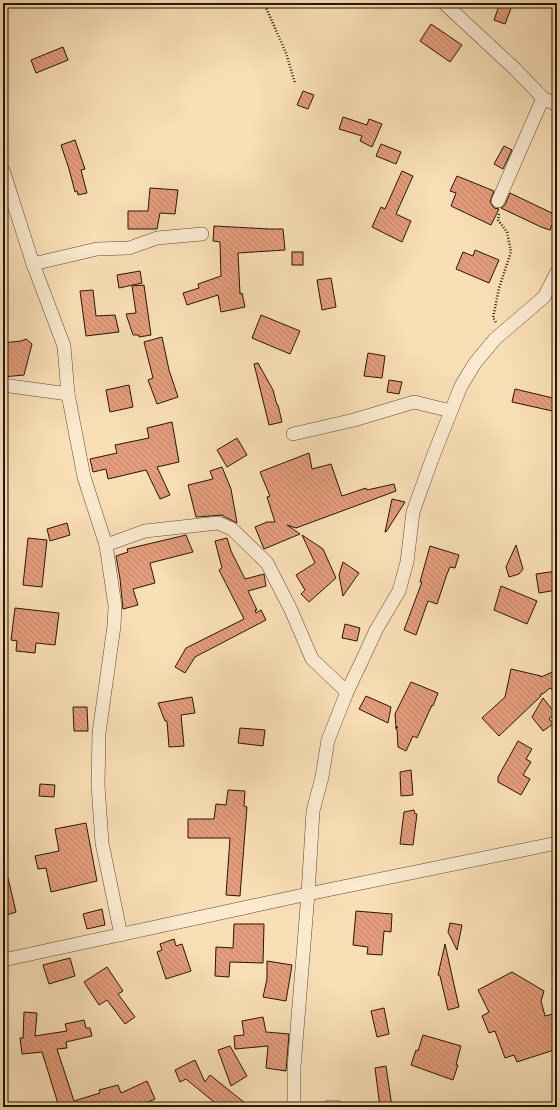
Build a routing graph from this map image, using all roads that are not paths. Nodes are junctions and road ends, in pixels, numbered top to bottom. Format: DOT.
graph roads {
  1 [pos="444,3"];
  2 [pos="544,98"];
  3 [pos="557,105"];
  4 [pos="3,170"];
  5 [pos="498,201"];
  6 [pos="202,234"];
  7 [pos="33,264"];
  8 [pos="557,272"];
  9 [pos="3,385"];
  10 [pos="68,394"];
  11 [pos="451,412"];
  12 [pos="293,434"];
  13 [pos="106,545"];
  14 [pos="347,692"];
  15 [pos="557,843"];
  16 [pos="308,894"];
  17 [pos="121,935"];
  18 [pos="3,960"];
  19 [pos="294,1107"];
  20 [pos="330,1107"];
  21 [pos="337,1107"];
  1 -- 2 [label="street"];
  2 -- 3 [label="street"];
  2 -- 5 [label="street"];
  4 -- 7 [label="street"];
  6 -- 7 [label="street"];
  7 -- 10 [label="street"];
  8 -- 11 [label="street"];
  9 -- 10 [label="street"];
  10 -- 13 [label="street"];
  11 -- 12 [label="street"];
  11 -- 14 [label="street"];
  13 -- 14 [label="street"];
  13 -- 17 [label="street"];
  14 -- 16 [label="street"];
  15 -- 16 [label="street"];
  16 -- 17 [label="street"];
  16 -- 19 [label="street"];
  17 -- 18 [label="street"];
  20 -- 21 [label="street"];
}
